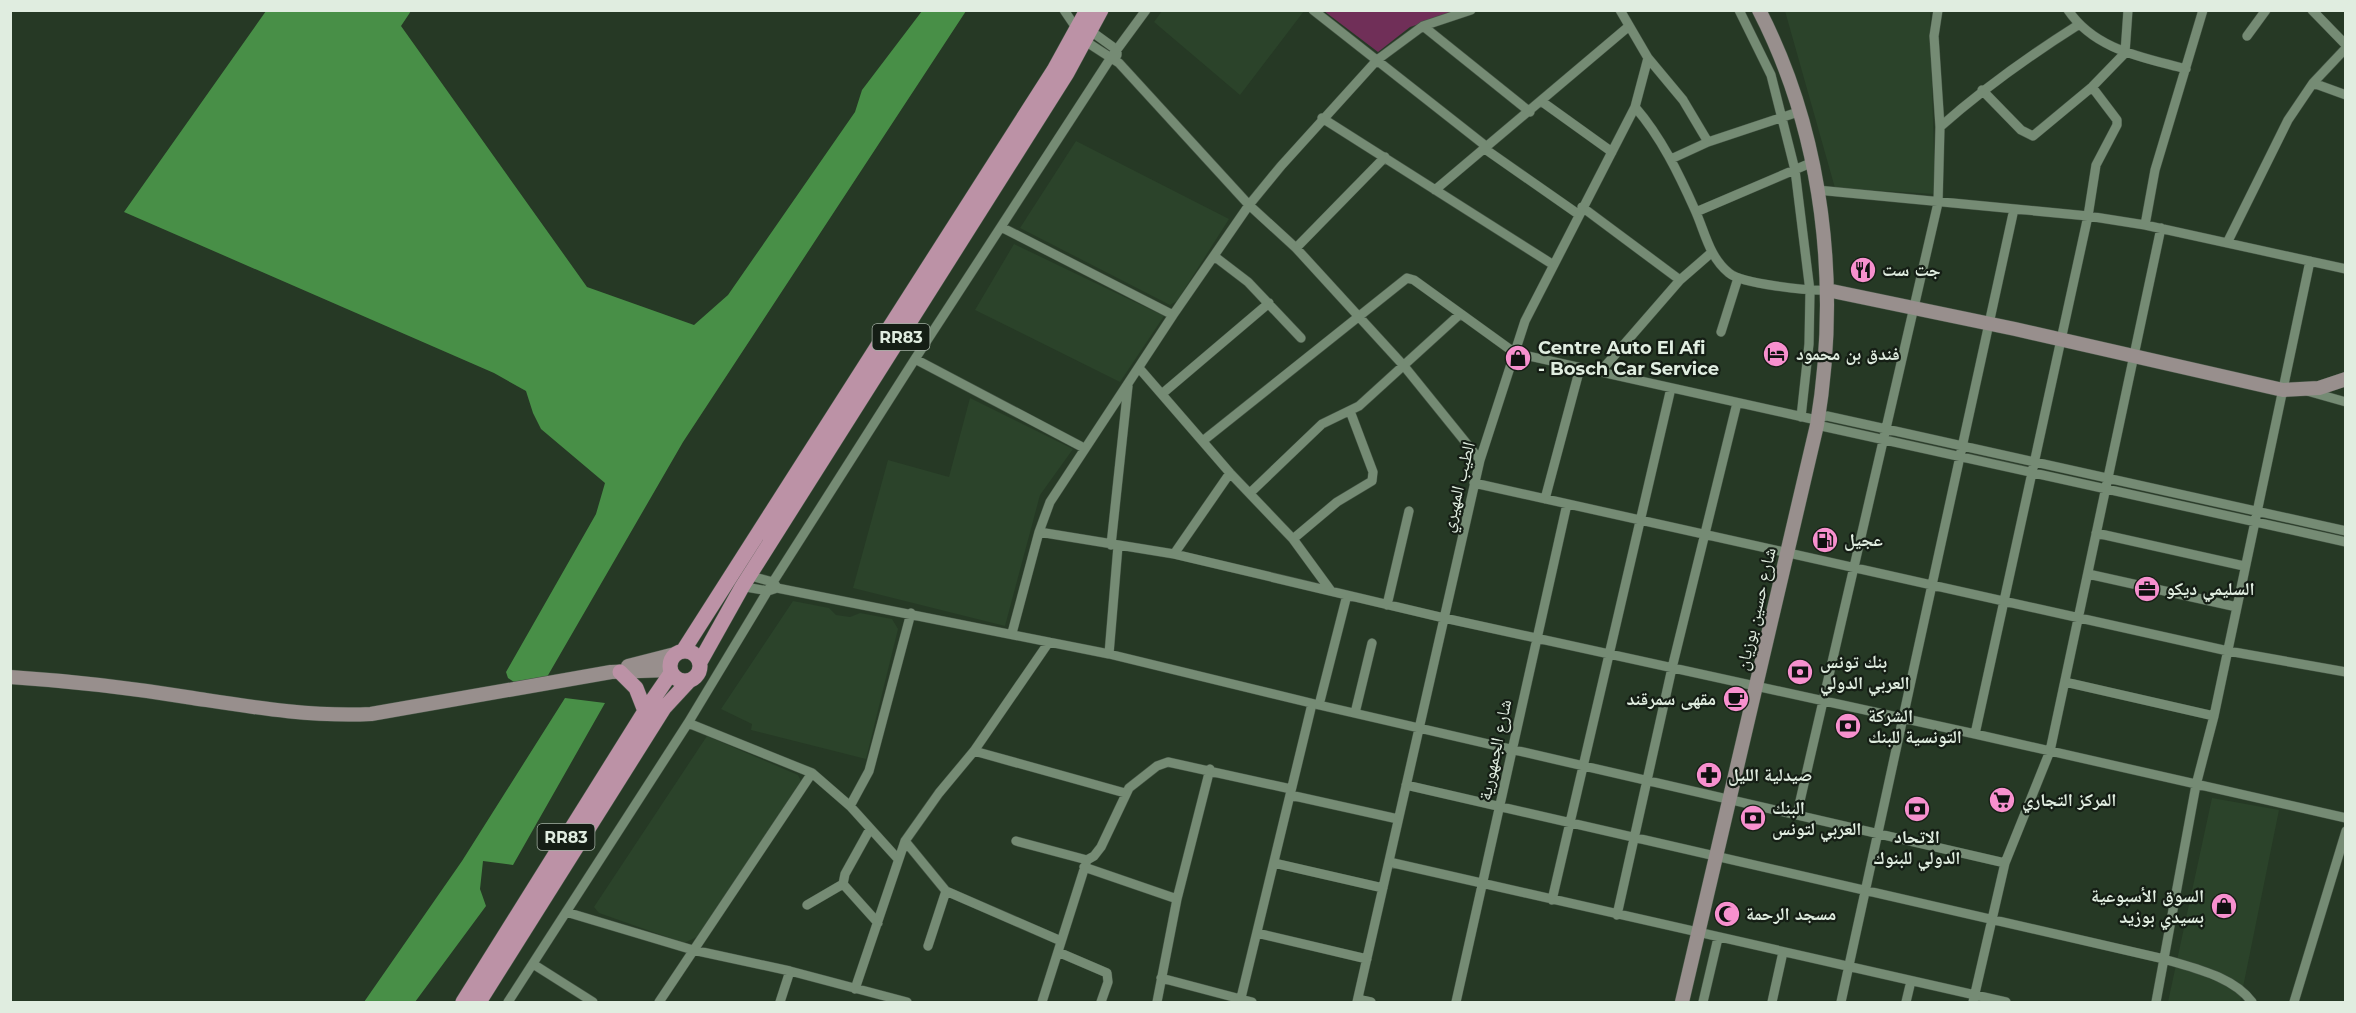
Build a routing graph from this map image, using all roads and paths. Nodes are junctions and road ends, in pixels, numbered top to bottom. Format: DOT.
graph roads {
  1 [pos="1064,10"];
  2 [pos="1087,10"];
  3 [pos="1101,10"];
  4 [pos="1146,10"];
  5 [pos="1313,10"];
  6 [pos="1471,10"];
  7 [pos="1620,10"];
  8 [pos="1739,10"];
  9 [pos="1759,10"];
  10 [pos="1938,10"];
  11 [pos="2068,10"];
  12 [pos="2128,10"];
  13 [pos="2203,10"];
  14 [pos="2266,10"];
  15 [pos="2312,10"];
  16 [pos="2078,25"];
  17 [pos="1423,26"];
  18 [pos="1628,27"];
  19 [pos="1081,30"];
  20 [pos="2247,36"];
  21 [pos="2346,46"];
  22 [pos="1117,50"];
  23 [pos="2125,53"];
  24 [pos="1648,58"];
  25 [pos="1377,60"];
  26 [pos="1114,61"];
  27 [pos="2186,69"];
  28 [pos="2313,83"];
  29 [pos="2092,87"];
  30 [pos="1982,90"];
  31 [pos="2346,95"];
  32 [pos="1541,101"];
  33 [pos="1635,107"];
  34 [pos="1801,111"];
  35 [pos="1530,112"];
  36 [pos="1783,116"];
  37 [pos="1322,118"];
  38 [pos="1940,127"];
  39 [pos="1708,142"];
  40 [pos="1486,148"];
  41 [pos="1612,152"];
  42 [pos="1385,157"];
  43 [pos="1671,159"];
  44 [pos="1813,162"];
  45 [pos="1795,170"];
  46 [pos="1435,190"];
  47 [pos="1817,190"];
  48 [pos="1938,203"];
  49 [pos="1249,205"];
  50 [pos="2014,209"];
  51 [pos="1580,211"];
  52 [pos="1696,213"];
  53 [pos="2088,216"];
  54 [pos="2145,225"];
  55 [pos="1000,227"];
  56 [pos="2161,228"];
  57 [pos="2227,243"];
  58 [pos="1296,248"];
  59 [pos="1711,252"];
  60 [pos="1214,256"];
  61 [pos="2310,261"];
  62 [pos="1552,264"];
  63 [pos="2346,269"];
  64 [pos="1738,279"];
  65 [pos="1680,280"];
  66 [pos="1827,290"];
  67 [pos="1810,291"];
  68 [pos="1269,303"];
  69 [pos="1914,307"];
  70 [pos="1173,315"];
  71 [pos="1459,315"];
  72 [pos="1359,318"];
  73 [pos="1989,324"];
  74 [pos="1721,332"];
  75 [pos="1301,338"];
  76 [pos="2062,340"];
  77 [pos="1515,353"];
  78 [pos="2134,356"];
  79 [pos="915,359"];
  80 [pos="1404,366"];
  81 [pos="1139,368"];
  82 [pos="1580,368"];
  83 [pos="1600,372"];
  84 [pos="2346,379"];
  85 [pos="1128,384"];
  86 [pos="1671,388"];
  87 [pos="2283,390"];
  88 [pos="2304,390"];
  89 [pos="1163,393"];
  90 [pos="2346,402"];
  91 [pos="1737,403"];
  92 [pos="1350,411"];
  93 [pos="1801,417"];
  94 [pos="1816,420"];
  95 [pos="1885,433"];
  96 [pos="1204,440"];
  97 [pos="1084,448"];
  98 [pos="1961,451"];
  99 [pos="1480,460"];
  100 [pos="2034,467"];
  101 [pos="1230,473"];
  102 [pos="1474,483"];
  103 [pos="2107,484"];
  104 [pos="1250,493"];
  105 [pos="1545,499"];
  106 [pos="1567,504"];
  107 [pos="1409,511"];
  108 [pos="2257,512"];
  109 [pos="1638,520"];
  110 [pos="2255,523"];
  111 [pos="2346,531"];
  112 [pos="1039,532"];
  113 [pos="2096,533"];
  114 [pos="1704,535"];
  115 [pos="1293,540"];
  116 [pos="2346,543"];
  117 [pos="1114,546"];
  118 [pos="1174,554"];
  119 [pos="1788,554"];
  120 [pos="2244,566"];
  121 [pos="1854,568"];
  122 [pos="2088,574"];
  123 [pos="739,578"];
  124 [pos="1931,586"];
  125 [pos="773,587"];
  126 [pos="1331,591"];
  127 [pos="1347,595"];
  128 [pos="2004,602"];
  129 [pos="1386,604"];
  130 [pos="2237,607"];
  131 [pos="911,613"];
  132 [pos="1444,618"];
  133 [pos="2078,618"];
  134 [pos="1011,633"];
  135 [pos="1536,637"];
  136 [pos="1049,642"];
  137 [pos="1372,642"];
  138 [pos="2228,651"];
  139 [pos="679,652"];
  140 [pos="1608,653"];
  141 [pos="1109,654"];
  142 [pos="700,662"];
  143 [pos="1672,668"];
  144 [pos="616,672"];
  145 [pos="671,672"];
  146 [pos="2346,672"];
  147 [pos="10,676"];
  148 [pos="689,681"];
  149 [pos="2065,682"];
  150 [pos="1756,688"];
  151 [pos="1823,702"];
  152 [pos="1315,704"];
  153 [pos="645,711"];
  154 [pos="1355,713"];
  155 [pos="2214,716"];
  156 [pos="1902,718"];
  157 [pos="688,723"];
  158 [pos="1419,728"];
  159 [pos="1975,734"];
  160 [pos="1513,749"];
  161 [pos="974,751"];
  162 [pos="2050,751"];
  163 [pos="1583,765"];
  164 [pos="1210,769"];
  165 [pos="812,773"];
  166 [pos="1647,780"];
  167 [pos="1406,785"];
  168 [pos="2196,785"];
  169 [pos="1290,792"];
  170 [pos="1125,793"];
  171 [pos="1730,799"];
  172 [pos="850,806"];
  173 [pos="1500,807"];
  174 [pos="1797,814"];
  175 [pos="2346,818"];
  176 [pos="1398,819"];
  177 [pos="1570,823"];
  178 [pos="870,829"];
  179 [pos="2346,831"];
  180 [pos="1878,833"];
  181 [pos="1634,838"];
  182 [pos="906,841"];
  183 [pos="1016,842"];
  184 [pos="1716,857"];
  185 [pos="898,859"];
  186 [pos="1389,862"];
  187 [pos="2005,862"];
  188 [pos="1274,863"];
  189 [pos="1085,864"];
  190 [pos="843,884"];
  191 [pos="1483,884"];
  192 [pos="1383,888"];
  193 [pos="1866,890"];
  194 [pos="946,891"];
  195 [pos="1177,898"];
  196 [pos="1552,900"];
  197 [pos="807,904"];
  198 [pos="566,912"];
  199 [pos="1617,915"];
  200 [pos="1993,919"];
  201 [pos="878,923"];
  202 [pos="1257,933"];
  203 [pos="1698,933"];
  204 [pos="1718,938"];
  205 [pos="1061,941"];
  206 [pos="928,946"];
  207 [pos="693,950"];
  208 [pos="1058,952"];
  209 [pos="1783,952"];
  210 [pos="1367,959"];
  211 [pos="2164,959"];
  212 [pos="533,964"];
  213 [pos="1849,967"];
  214 [pos="790,971"];
  215 [pos="1161,978"];
  216 [pos="1911,981"];
  217 [pos="855,989"];
  218 [pos="1974,999"];
  219 [pos="2248,1000"];
  220 [pos="1241,1001"];
  221 [pos="1358,1001"];
  222 [pos="463,1002"];
  223 [pos="479,1002"];
  224 [pos="508,1002"];
  225 [pos="593,1002"];
  226 [pos="659,1002"];
  227 [pos="780,1002"];
  228 [pos="907,1002"];
  229 [pos="1042,1002"];
  230 [pos="1101,1002"];
  231 [pos="1157,1002"];
  232 [pos="1252,1002"];
  233 [pos="1371,1002"];
  234 [pos="1456,1002"];
  235 [pos="1682,1002"];
  236 [pos="1703,1002"];
  237 [pos="1772,1002"];
  238 [pos="1841,1002"];
  239 [pos="1906,1002"];
  240 [pos="2006,1002"];
  241 [pos="2156,1002"];
  242 [pos="2294,1002"];
  1 -- 19 [label="street"];
  2 -- 19 [label="main road, RR83"];
  3 -- 19 [label="main road, RR83"];
  4 -- 22 [label="street"];
  5 -- 25 [label="street"];
  6 -- 17 [label="street"];
  7 -- 18 [label="street"];
  8 -- 36 [label="street"];
  9 -- 34 [label="main road, شارع حسين بوزيان"];
  10 -- 38 [label="street"];
  11 -- 16 [label="street"];
  12 -- 23 [label="street"];
  13 -- 27 [label="street"];
  14 -- 20 [label="street"];
  15 -- 21 [label="street"];
  16 -- 23 [label="street"];
  16 -- 30 [label="street"];
  17 -- 25 [label="street"];
  17 -- 35 [label="street"];
  18 -- 24 [label="street"];
  18 -- 32 [label="street"];
  19 -- 22 [label="street"];
  19 -- 26 [label="street"];
  19 -- 123 [label="main road, RR83"];
  21 -- 28 [label="street"];
  22 -- 26 [label="street"];
  23 -- 27 [label="street"];
  23 -- 29 [label="street"];
  24 -- 33 [label="street, الطيب المهيري"];
  24 -- 39 [label="street"];
  25 -- 37 [label="street"];
  25 -- 40 [label="street"];
  26 -- 49 [label="street"];
  26 -- 55 [label="street"];
  27 -- 54 [label="street"];
  28 -- 31 [label="street"];
  28 -- 57 [label="street"];
  29 -- 30 [label="street"];
  29 -- 53 [label="street"];
  30 -- 38 [label="street"];
  32 -- 35 [label="street"];
  32 -- 41 [label="street"];
  33 -- 41 [label="street, الطيب المهيري"];
  33 -- 43 [label="street"];
  34 -- 36 [label="street"];
  34 -- 44 [label="main road, شارع حسين بوزيان"];
  35 -- 40 [label="street"];
  36 -- 39 [label="street"];
  36 -- 45 [label="street"];
  37 -- 42 [label="street"];
  37 -- 49 [label="street"];
  38 -- 48 [label="street"];
  39 -- 43 [label="street"];
  40 -- 46 [label="street"];
  40 -- 51 [label="street"];
  41 -- 51 [label="street, الطيب المهيري"];
  42 -- 46 [label="street"];
  42 -- 58 [label="street"];
  43 -- 52 [label="street"];
  44 -- 45 [label="street"];
  44 -- 47 [label="main road, شارع حسين بوزيان"];
  45 -- 52 [label="street"];
  45 -- 67 [label="street"];
  46 -- 62 [label="street"];
  47 -- 48 [label="street"];
  47 -- 66 [label="main road, شارع حسين بوزيان"];
  48 -- 50 [label="street"];
  48 -- 69 [label="street"];
  49 -- 58 [label="street"];
  49 -- 60 [label="street"];
  50 -- 53 [label="street"];
  50 -- 73 [label="street"];
  51 -- 62 [label="street, الطيب المهيري"];
  51 -- 65 [label="street"];
  52 -- 59 [label="street"];
  53 -- 54 [label="street"];
  53 -- 76 [label="street"];
  54 -- 56 [label="street"];
  55 -- 70 [label="street"];
  55 -- 79 [label="street"];
  56 -- 57 [label="street"];
  56 -- 78 [label="street"];
  57 -- 61 [label="street"];
  58 -- 72 [label="street"];
  59 -- 64 [label="street"];
  59 -- 65 [label="street"];
  60 -- 68 [label="street"];
  60 -- 70 [label="street"];
  61 -- 63 [label="street"];
  61 -- 87 [label="street"];
  62 -- 77 [label="street, الطيب المهيري"];
  64 -- 67 [label="street"];
  64 -- 74 [label="street"];
  65 -- 83 [label="street"];
  66 -- 67 [label="street"];
  66 -- 69 [label="main road"];
  66 -- 94 [label="main road, شارع حسين بوزيان"];
  67 -- 93 [label="street"];
  68 -- 75 [label="street"];
  68 -- 89 [label="street"];
  69 -- 73 [label="main road"];
  69 -- 95 [label="street"];
  70 -- 81 [label="street"];
  71 -- 72 [label="street"];
  71 -- 77 [label="street"];
  71 -- 80 [label="street"];
  72 -- 80 [label="street"];
  72 -- 96 [label="street"];
  73 -- 76 [label="main road"];
  73 -- 98 [label="street"];
  76 -- 78 [label="main road"];
  76 -- 100 [label="street"];
  77 -- 82 [label="street"];
  77 -- 99 [label="street, الطيب المهيري"];
  78 -- 87 [label="main road"];
  78 -- 103 [label="street"];
  79 -- 97 [label="street"];
  79 -- 125 [label="street"];
  80 -- 92 [label="street"];
  80 -- 99 [label="street"];
  81 -- 85 [label="street"];
  81 -- 89 [label="street"];
  82 -- 83 [label="street"];
  82 -- 105 [label="street"];
  83 -- 86 [label="street"];
  84 -- 88 [label="main road"];
  85 -- 97 [label="street"];
  85 -- 117 [label="street"];
  86 -- 91 [label="street"];
  86 -- 109 [label="street"];
  87 -- 88 [label="main road"];
  87 -- 108 [label="street"];
  88 -- 90 [label="street"];
  89 -- 96 [label="street"];
  91 -- 93 [label="street"];
  91 -- 114 [label="street"];
  92 -- 104 [label="street"];
  92 -- 115 [label="street"];
  93 -- 94 [label="street"];
  94 -- 95 [label="street"];
  94 -- 119 [label="main road, شارع حسين بوزيان"];
  95 -- 98 [label="street"];
  95 -- 121 [label="street"];
  96 -- 101 [label="street"];
  97 -- 112 [label="street"];
  98 -- 100 [label="street"];
  98 -- 124 [label="street"];
  99 -- 102 [label="street, الطيب المهيري"];
  100 -- 103 [label="street"];
  100 -- 128 [label="street"];
  101 -- 104 [label="street"];
  101 -- 118 [label="street"];
  102 -- 105 [label="street"];
  102 -- 132 [label="street, الطيب المهيري"];
  103 -- 108 [label="street"];
  103 -- 110 [label="street"];
  103 -- 113 [label="street"];
  104 -- 115 [label="street"];
  105 -- 106 [label="street"];
  106 -- 109 [label="street"];
  106 -- 135 [label="street, شارع الجمهورية"];
  107 -- 129 [label="street"];
  108 -- 110 [label="street"];
  108 -- 111 [label="street"];
  109 -- 114 [label="street"];
  109 -- 140 [label="street"];
  110 -- 116 [label="street"];
  110 -- 120 [label="street"];
  112 -- 117 [label="street"];
  112 -- 134 [label="street"];
  113 -- 120 [label="street"];
  113 -- 122 [label="street"];
  114 -- 119 [label="street"];
  114 -- 143 [label="street"];
  115 -- 126 [label="street"];
  117 -- 118 [label="street"];
  117 -- 141 [label="street"];
  118 -- 126 [label="street"];
  119 -- 121 [label="street"];
  119 -- 150 [label="main road, شارع حسين بوزيان"];
  120 -- 130 [label="street"];
  121 -- 124 [label="street"];
  121 -- 151 [label="street"];
  122 -- 130 [label="street"];
  122 -- 133 [label="street"];
  123 -- 125 [label="street"];
  123 -- 139 [label="main road, RR83"];
  123 -- 142 [label="main road, RR83"];
  124 -- 128 [label="street"];
  124 -- 156 [label="street"];
  125 -- 131 [label="street"];
  125 -- 157 [label="street"];
  126 -- 127 [label="street"];
  127 -- 129 [label="street"];
  127 -- 152 [label="street"];
  128 -- 133 [label="street"];
  128 -- 159 [label="street"];
  129 -- 132 [label="street"];
  130 -- 138 [label="street"];
  131 -- 134 [label="street"];
  131 -- 172 [label="street"];
  132 -- 135 [label="street"];
  132 -- 158 [label="street, الطيب المهيري"];
  133 -- 138 [label="street"];
  133 -- 149 [label="street"];
  134 -- 136 [label="street"];
  135 -- 140 [label="street"];
  135 -- 160 [label="street, شارع الجمهورية"];
  136 -- 141 [label="street"];
  136 -- 161 [label="street"];
  137 -- 154 [label="street"];
  138 -- 146 [label="street"];
  138 -- 155 [label="street"];
  139 -- 142 [label="main road"];
  139 -- 144 [label="main road"];
  139 -- 145 [label="main road, RR83"];
  140 -- 143 [label="street"];
  140 -- 163 [label="street"];
  141 -- 152 [label="street"];
  142 -- 148 [label="main road, RR83"];
  143 -- 150 [label="street"];
  143 -- 166 [label="street"];
  144 -- 145 [label="main road"];
  144 -- 147 [label="main road"];
  144 -- 153 [label="main road"];
  145 -- 148 [label="main road"];
  145 -- 153 [label="main road, RR83"];
  148 -- 223 [label="main road, RR83"];
  149 -- 155 [label="street"];
  149 -- 162 [label="street"];
  150 -- 151 [label="street"];
  150 -- 171 [label="main road, شارع حسين بوزيان"];
  151 -- 156 [label="street"];
  151 -- 174 [label="street"];
  152 -- 154 [label="street"];
  152 -- 169 [label="street"];
  153 -- 222 [label="main road, RR83"];
  154 -- 158 [label="street"];
  155 -- 168 [label="street"];
  156 -- 159 [label="street"];
  156 -- 180 [label="street"];
  157 -- 165 [label="street"];
  157 -- 198 [label="street"];
  158 -- 160 [label="street"];
  158 -- 167 [label="street, الطيب المهيري"];
  159 -- 162 [label="street"];
  160 -- 163 [label="street"];
  160 -- 173 [label="street, شارع الجمهورية"];
  161 -- 170 [label="street"];
  161 -- 182 [label="street"];
  162 -- 168 [label="street"];
  162 -- 187 [label="street"];
  163 -- 166 [label="street"];
  163 -- 177 [label="street"];
  164 -- 169 [label="street"];
  164 -- 170 [label="street"];
  164 -- 195 [label="street"];
  165 -- 172 [label="street"];
  165 -- 207 [label="street"];
  166 -- 171 [label="street"];
  166 -- 181 [label="street"];
  167 -- 173 [label="street"];
  167 -- 176 [label="street, الطيب المهيري"];
  168 -- 175 [label="street"];
  168 -- 211 [label="street"];
  169 -- 176 [label="street"];
  169 -- 188 [label="street"];
  170 -- 189 [label="street"];
  171 -- 174 [label="street"];
  171 -- 184 [label="main road, شارع حسين بوزيان"];
  172 -- 178 [label="street"];
  173 -- 177 [label="street"];
  173 -- 191 [label="street, شارع الجمهورية"];
  174 -- 180 [label="street"];
  176 -- 186 [label="street, الطيب المهيري"];
  177 -- 181 [label="street"];
  177 -- 196 [label="street"];
  178 -- 185 [label="street"];
  178 -- 190 [label="street"];
  179 -- 242 [label="street"];
  180 -- 187 [label="street"];
  180 -- 193 [label="street"];
  181 -- 184 [label="street"];
  181 -- 199 [label="street"];
  182 -- 185 [label="street"];
  182 -- 194 [label="street"];
  183 -- 189 [label="street"];
  184 -- 193 [label="street"];
  184 -- 203 [label="main road, شارع حسين بوزيان"];
  185 -- 201 [label="street"];
  186 -- 191 [label="street"];
  186 -- 192 [label="street, الطيب المهيري"];
  187 -- 200 [label="street"];
  188 -- 192 [label="street"];
  188 -- 202 [label="street"];
  189 -- 195 [label="street"];
  189 -- 205 [label="street"];
  190 -- 197 [label="street"];
  190 -- 201 [label="street"];
  191 -- 196 [label="street"];
  191 -- 234 [label="street, شارع الجمهورية"];
  192 -- 210 [label="street, الطيب المهيري"];
  193 -- 200 [label="street"];
  193 -- 213 [label="street"];
  194 -- 205 [label="street"];
  194 -- 206 [label="street"];
  195 -- 215 [label="street"];
  196 -- 199 [label="street"];
  198 -- 207 [label="street"];
  198 -- 212 [label="street"];
  199 -- 203 [label="street"];
  200 -- 211 [label="street"];
  200 -- 218 [label="street"];
  201 -- 217 [label="street"];
  202 -- 210 [label="street"];
  202 -- 220 [label="street"];
  203 -- 204 [label="street"];
  203 -- 235 [label="main road, شارع حسين بوزيان"];
  204 -- 209 [label="street"];
  204 -- 236 [label="street"];
  205 -- 208 [label="street"];
  207 -- 214 [label="street"];
  207 -- 226 [label="street"];
  208 -- 229 [label="street"];
  208 -- 230 [label="street"];
  209 -- 213 [label="street"];
  209 -- 237 [label="street"];
  210 -- 221 [label="street, الطيب المهيري"];
  211 -- 219 [label="street"];
  211 -- 241 [label="street"];
  212 -- 224 [label="street"];
  212 -- 225 [label="street"];
  213 -- 216 [label="street"];
  213 -- 238 [label="street"];
  214 -- 217 [label="street"];
  214 -- 227 [label="street"];
  215 -- 220 [label="street"];
  215 -- 231 [label="street"];
  216 -- 218 [label="street"];
  216 -- 239 [label="street"];
  217 -- 228 [label="street"];
  218 -- 240 [label="street"];
  220 -- 232 [label="street"];
  221 -- 233 [label="street"];
}
